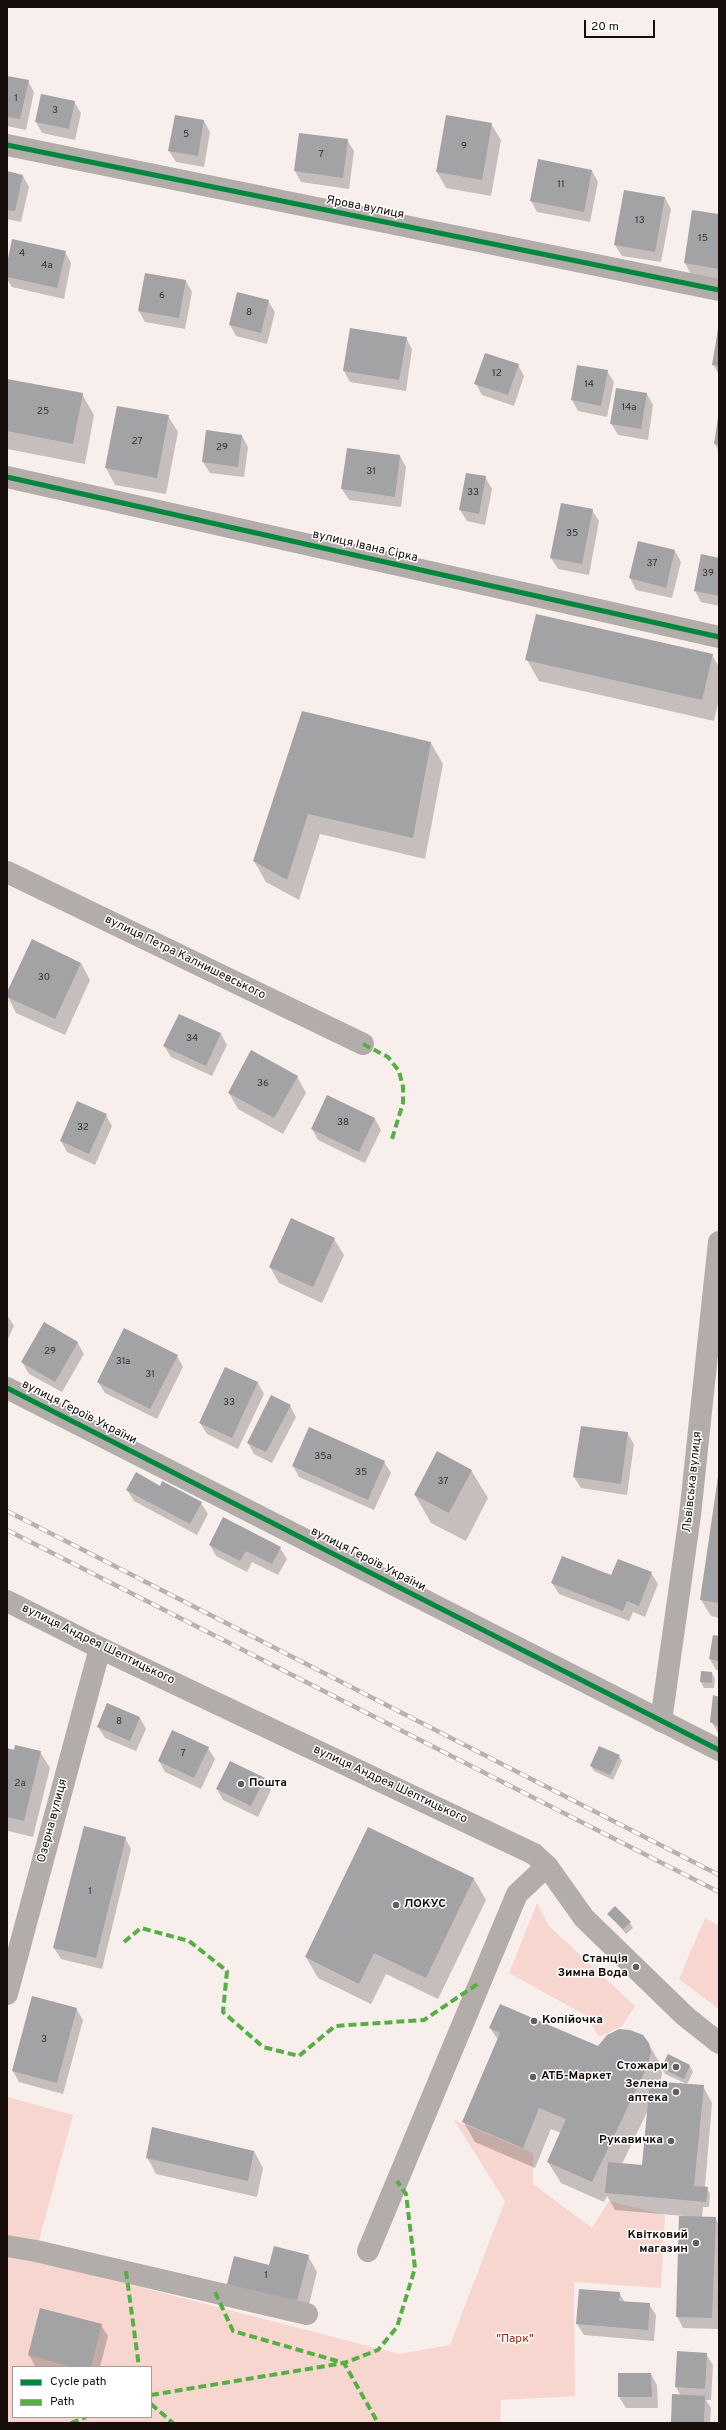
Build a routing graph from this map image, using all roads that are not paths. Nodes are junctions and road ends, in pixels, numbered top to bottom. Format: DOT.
graph roads {
  1 [pos="7,145"];
  2 [pos="719,290"];
  3 [pos="7,477"];
  4 [pos="719,637"];
  5 [pos="7,872"];
  6 [pos="363,1044"];
  7 [pos="719,1242"];
  8 [pos="7,1388"];
  9 [pos="7,1601"];
  10 [pos="100,1648"];
  11 [pos="661,1721"];
  12 [pos="719,1750"];
  13 [pos="547,1866"];
  14 [pos="7,1994"];
  15 [pos="719,2043"];
  16 [pos="7,2246"];
  17 [pos="368,2251"];
  18 [pos="307,2314"];
  1 -- 2 [label="street, Ярова вулиця"];
  3 -- 4 [label="street, вулиця Івана Сірка"];
  5 -- 6 [label="street, вулиця Петра Калнишевського"];
  7 -- 11 [label="street, Львівська вулиця"];
  8 -- 11 [label="street, вулиця Героїв України"];
  9 -- 10 [label="street, вулиця Андрея Шептицького"];
  10 -- 13 [label="street, вулиця Андрея Шептицького"];
  10 -- 14 [label="street, Озерна вулиця"];
  11 -- 12 [label="street, вулиця Героїв України"];
  13 -- 15 [label="street, вулиця Андрея Шептицького"];
  13 -- 17 [label="street"];
  16 -- 18 [label="street"];
}
